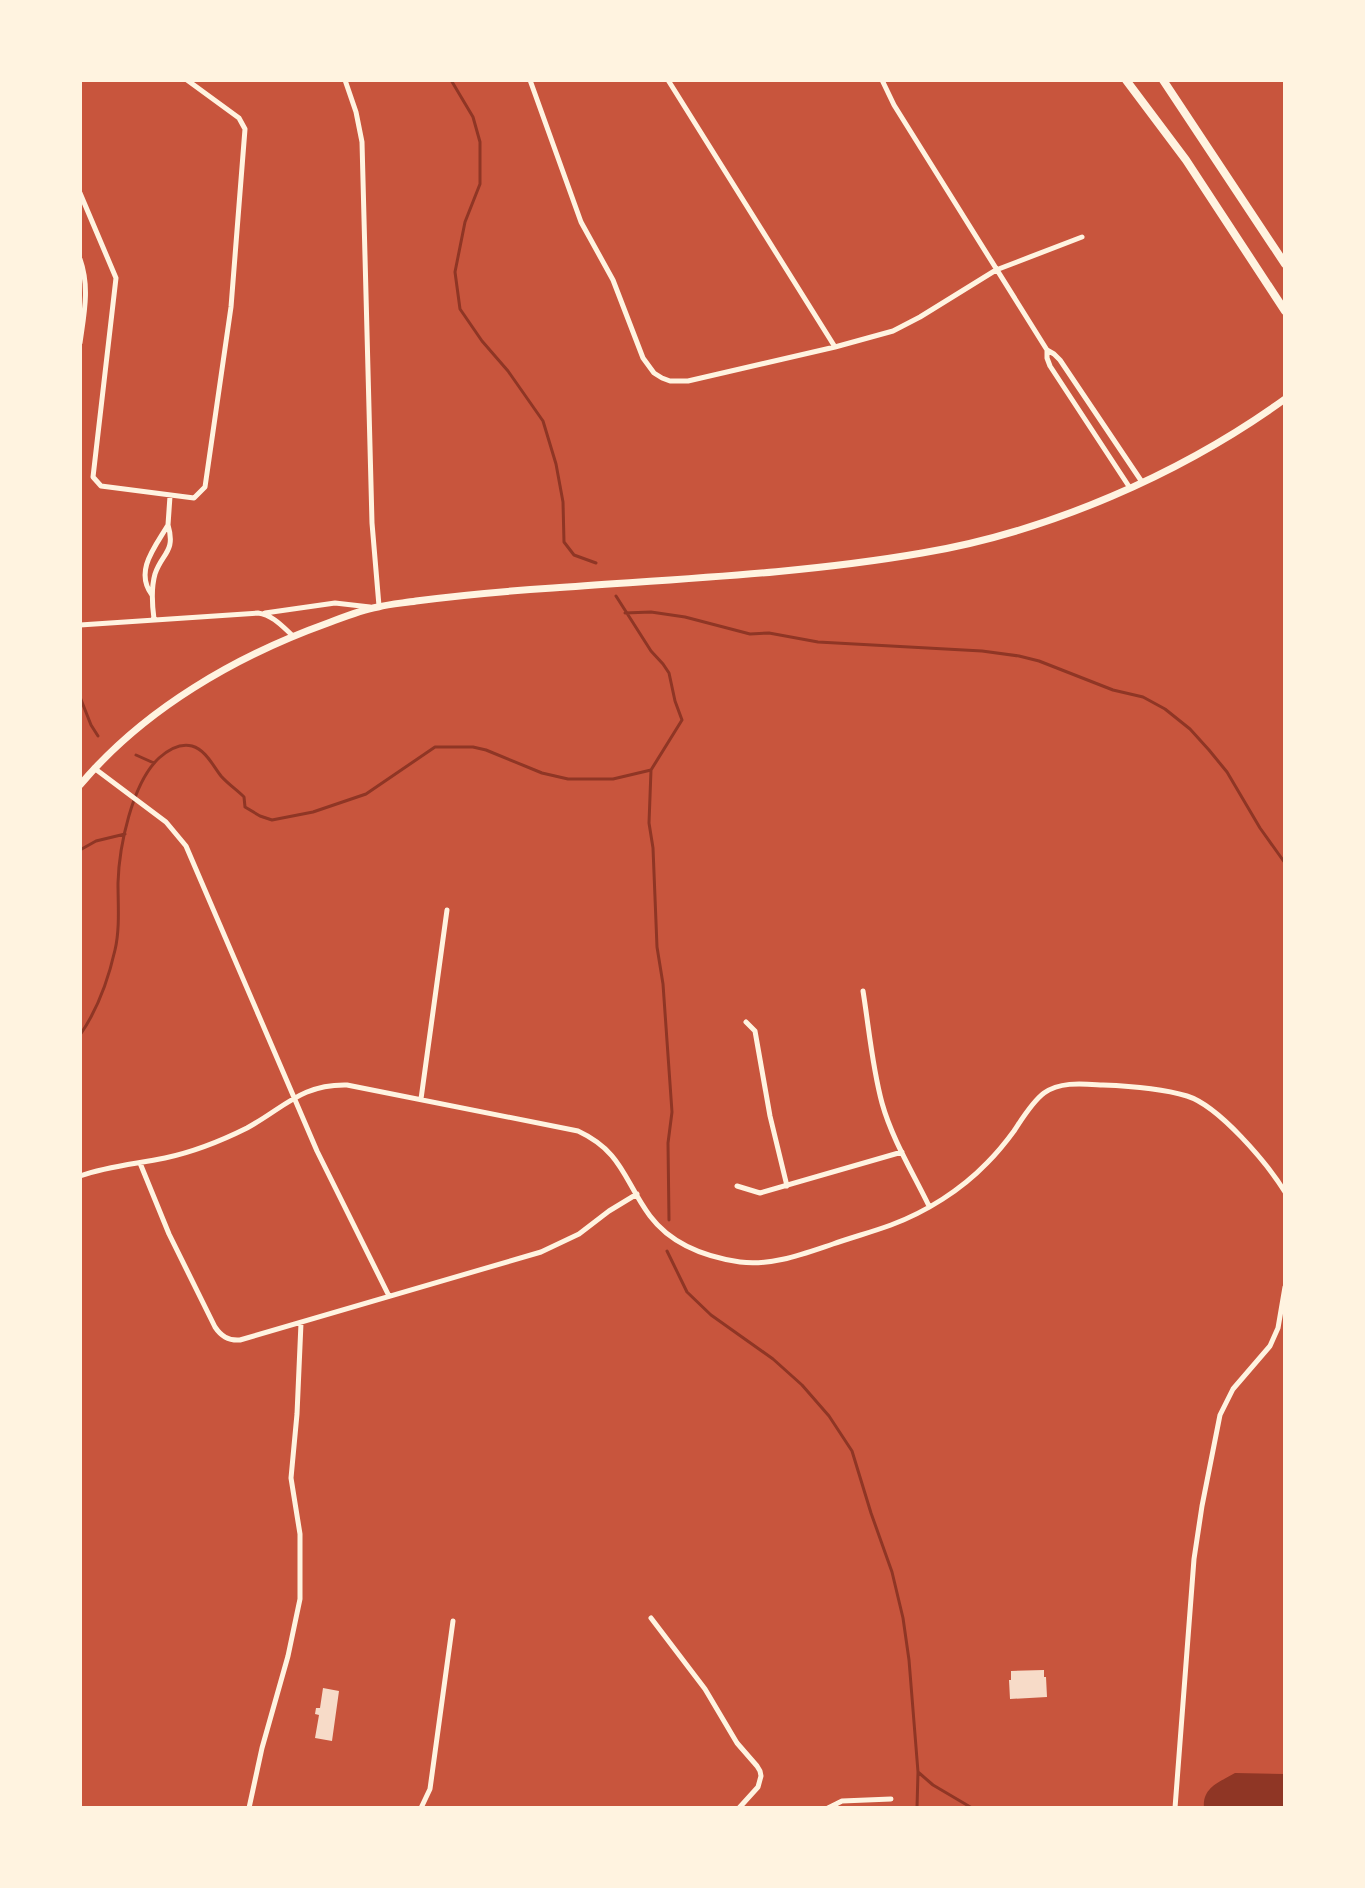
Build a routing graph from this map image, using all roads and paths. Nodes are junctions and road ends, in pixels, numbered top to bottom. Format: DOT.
graph roads {
  1 [pos="187,80"];
  2 [pos="345,80"];
  3 [pos="530,80"];
  4 [pos="668,80"];
  5 [pos="882,80"];
  6 [pos="1126,80"];
  7 [pos="1163,80"];
  8 [pos="80,193"];
  9 [pos="1082,237"];
  10 [pos="80,259"];
  11 [pos="1285,264"];
  12 [pos="996,270"];
  13 [pos="1285,311"];
  14 [pos="80,339"];
  15 [pos="835,347"];
  16 [pos="1047,350"];
  17 [pos="1285,399"];
  18 [pos="1142,482"];
  19 [pos="1130,489"];
  20 [pos="170,496"];
  21 [pos="168,525"];
  22 [pos="152,595"];
  23 [pos="376,607"];
  24 [pos="264,613"];
  25 [pos="154,619"];
  26 [pos="80,625"];
  27 [pos="293,636"];
  28 [pos="94,768"];
  29 [pos="80,785"];
  30 [pos="447,910"];
  31 [pos="863,991"];
  32 [pos="746,1022"];
  33 [pos="293,1097"];
  34 [pos="421,1099"];
  35 [pos="902,1152"];
  36 [pos="140,1163"];
  37 [pos="80,1176"];
  38 [pos="737,1186"];
  39 [pos="787,1186"];
  40 [pos="1285,1192"];
  41 [pos="637,1194"];
  42 [pos="929,1206"];
  43 [pos="1285,1287"];
  44 [pos="389,1296"];
  45 [pos="301,1323"];
  46 [pos="651,1618"];
  47 [pos="453,1621"];
  48 [pos="891,1799"];
  49 [pos="249,1808"];
  50 [pos="421,1808"];
  51 [pos="739,1808"];
  52 [pos="828,1808"];
  53 [pos="1175,1808"];
  1 -- 20 [label="street"];
  2 -- 23 [label="street"];
  3 -- 15 [label="street"];
  4 -- 15 [label="street"];
  5 -- 12 [label="street"];
  6 -- 13 [label="main road"];
  7 -- 11 [label="main road"];
  8 -- 20 [label="street"];
  9 -- 12 [label="street"];
  10 -- 14 [label="street"];
  12 -- 15 [label="street"];
  12 -- 16 [label="street"];
  16 -- 18 [label="street"];
  16 -- 19 [label="street"];
  17 -- 18 [label="main road"];
  18 -- 19 [label="main road"];
  19 -- 23 [label="main road"];
  20 -- 21 [label="street"];
  21 -- 22 [label="street"];
  21 -- 22 [label="street"];
  22 -- 25 [label="street"];
  23 -- 24 [label="street"];
  23 -- 27 [label="main road"];
  24 -- 25 [label="street"];
  24 -- 27 [label="street"];
  25 -- 26 [label="street"];
  27 -- 28 [label="main road"];
  28 -- 29 [label="main road"];
  28 -- 33 [label="street"];
  30 -- 34 [label="street"];
  31 -- 35 [label="street"];
  32 -- 39 [label="street"];
  33 -- 34 [label="street"];
  33 -- 36 [label="street"];
  33 -- 44 [label="street"];
  34 -- 41 [label="street"];
  35 -- 39 [label="street"];
  35 -- 42 [label="street"];
  36 -- 37 [label="street"];
  36 -- 45 [label="street"];
  38 -- 39 [label="street"];
  40 -- 42 [label="street"];
  41 -- 42 [label="street"];
  41 -- 44 [label="street"];
  43 -- 53 [label="street"];
  44 -- 45 [label="street"];
  45 -- 49 [label="street"];
  46 -- 51 [label="street"];
  47 -- 50 [label="street"];
  48 -- 52 [label="street"];
}
